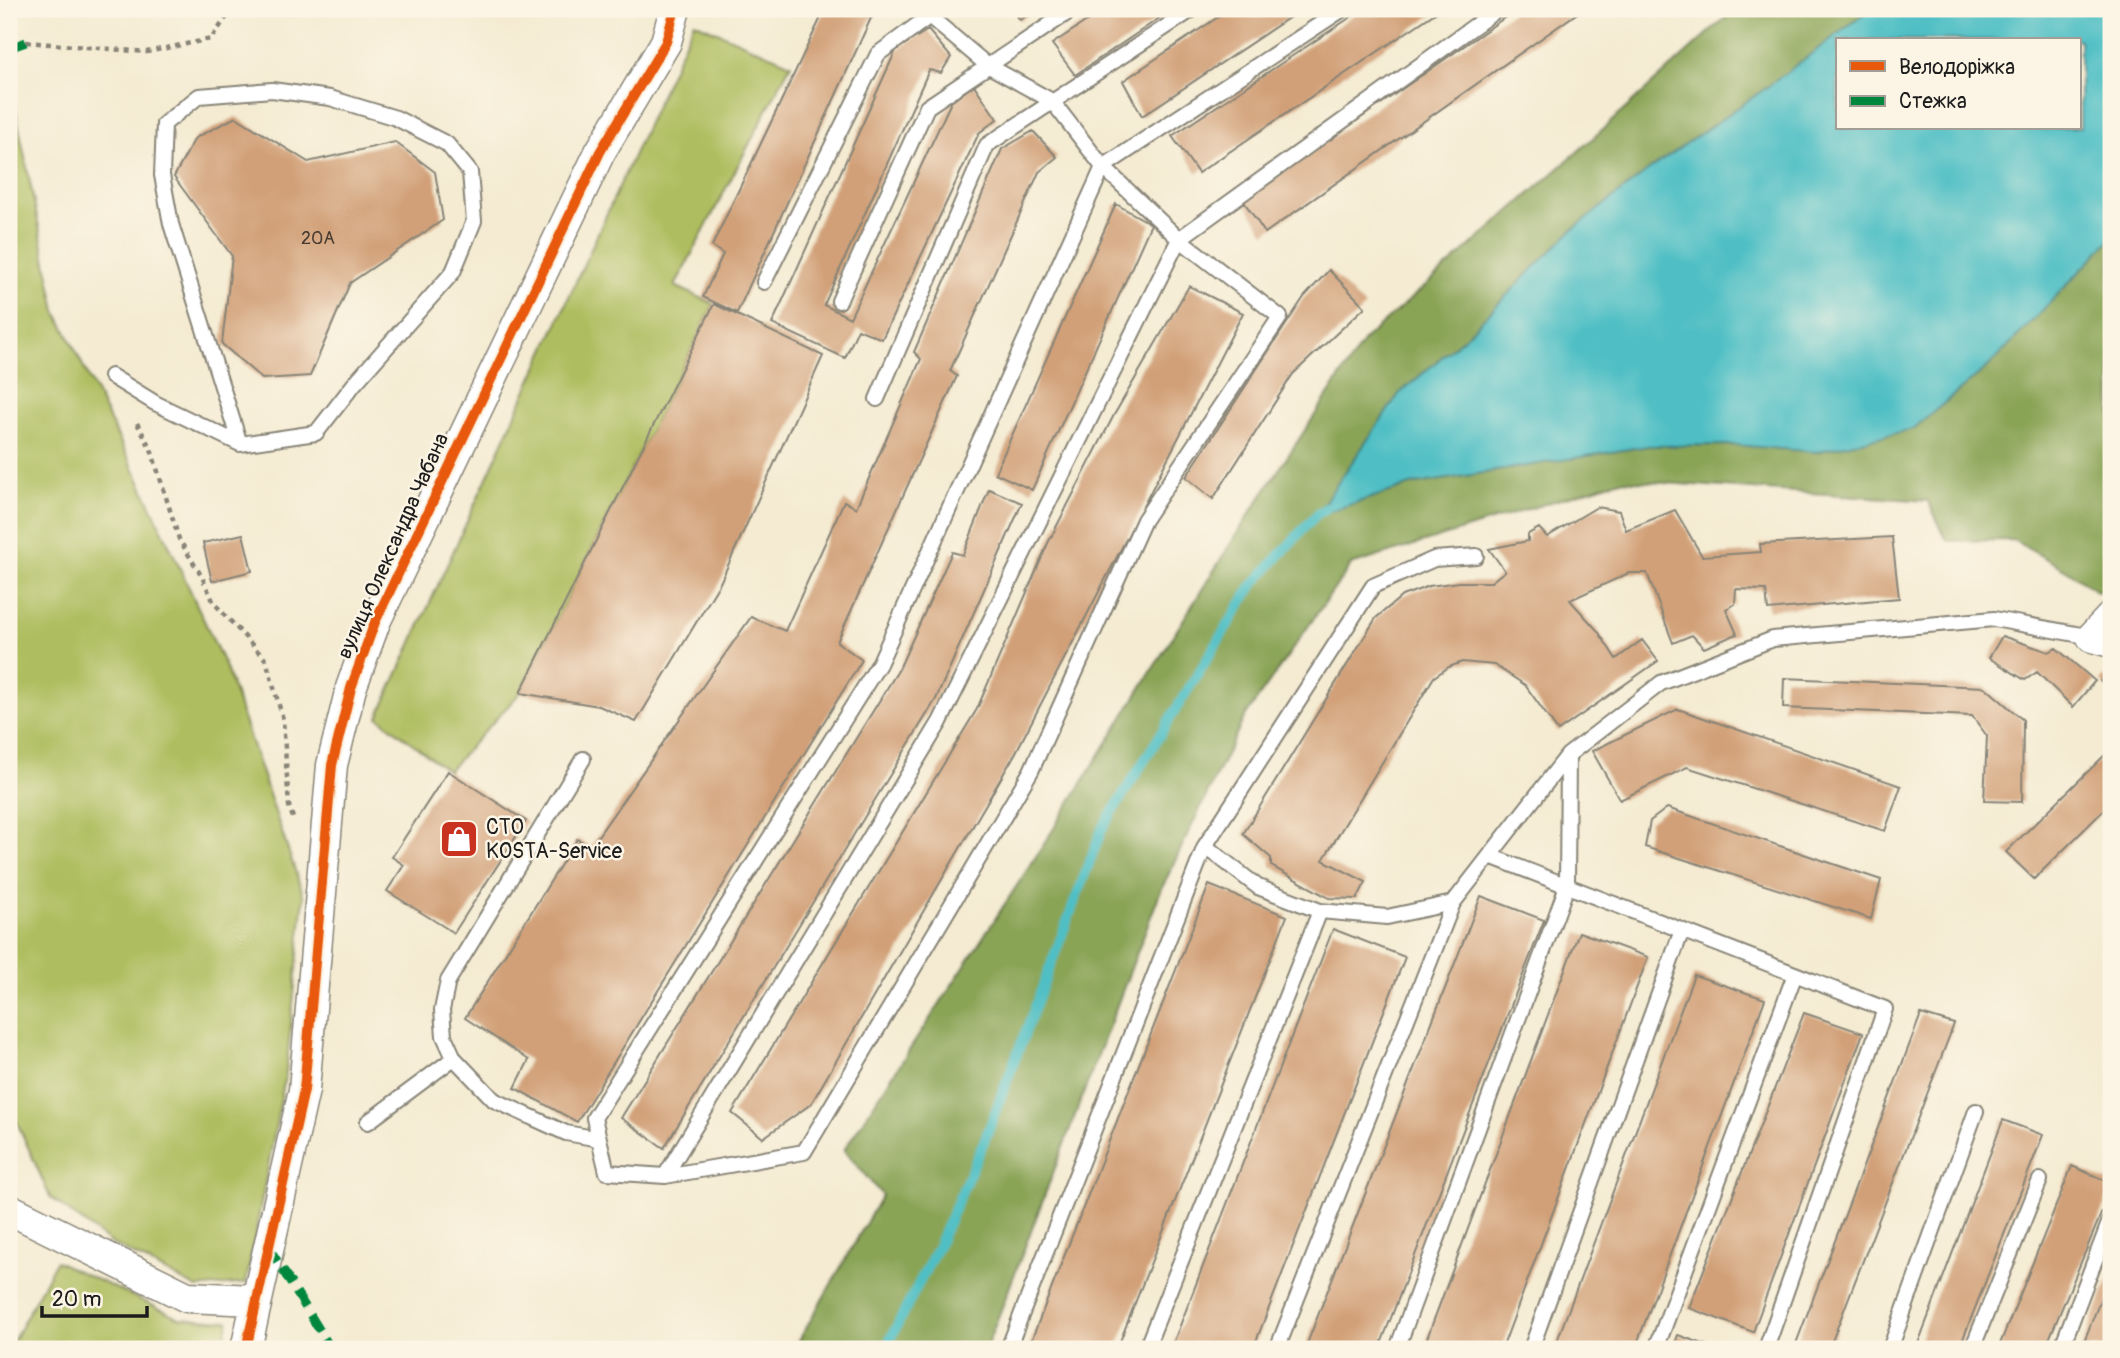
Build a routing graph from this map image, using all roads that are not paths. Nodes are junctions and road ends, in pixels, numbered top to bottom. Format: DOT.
graph roads {
  1 [pos="675,9"];
  2 [pos="1073,9"];
  3 [pos="1193,9"];
  4 [pos="1343,9"];
  5 [pos="1498,9"];
  6 [pos="934,12"];
  7 [pos="987,65"];
  8 [pos="1052,101"];
  9 [pos="1102,167"];
  10 [pos="1179,239"];
  11 [pos="764,282"];
  12 [pos="839,301"];
  13 [pos="111,376"];
  14 [pos="877,399"];
  15 [pos="240,444"];
  16 [pos="1476,556"];
  17 [pos="2105,632"];
  18 [pos="1568,755"];
  19 [pos="583,759"];
  20 [pos="1205,846"];
  21 [pos="1489,856"];
  22 [pos="1567,886"];
  23 [pos="1452,904"];
  24 [pos="1320,911"];
  25 [pos="1682,930"];
  26 [pos="1796,974"];
  27 [pos="454,1059"];
  28 [pos="1976,1111"];
  29 [pos="368,1122"];
  30 [pos="599,1139"];
  31 [pos="666,1176"];
  32 [pos="2040,1180"];
  33 [pos="9,1209"];
  34 [pos="2111,1218"];
  35 [pos="256,1300"];
  36 [pos="246,1349"];
  37 [pos="1008,1349"];
  38 [pos="1146,1349"];
  39 [pos="1277,1349"];
  40 [pos="1397,1349"];
  41 [pos="1531,1349"];
  42 [pos="1656,1349"];
  43 [pos="1766,1349"];
  44 [pos="1890,1349"];
  45 [pos="1972,1349"];
  46 [pos="2061,1349"];
  1 -- 35 [label="street, вулиця Олександра Чабана"];
  2 -- 7 [label="lane"];
  3 -- 8 [label="lane"];
  4 -- 9 [label="lane"];
  5 -- 10 [label="lane"];
  6 -- 7 [label="lane"];
  6 -- 11 [label="lane"];
  7 -- 8 [label="lane"];
  7 -- 12 [label="lane"];
  8 -- 9 [label="lane"];
  8 -- 14 [label="lane"];
  9 -- 10 [label="lane"];
  9 -- 30 [label="lane"];
  10 -- 31 [label="lane"];
  10 -- 31 [label="lane"];
  13 -- 15 [label="lane"];
  15 -- 15 [label="lane"];
  16 -- 20 [label="lane"];
  17 -- 18 [label="lane"];
  18 -- 21 [label="lane"];
  18 -- 22 [label="lane"];
  19 -- 27 [label="lane"];
  20 -- 24 [label="lane"];
  20 -- 37 [label="lane"];
  21 -- 22 [label="lane"];
  21 -- 23 [label="lane"];
  22 -- 25 [label="lane"];
  22 -- 40 [label="lane"];
  23 -- 24 [label="lane"];
  23 -- 39 [label="lane"];
  24 -- 38 [label="lane"];
  25 -- 26 [label="lane"];
  25 -- 41 [label="lane"];
  26 -- 42 [label="lane"];
  26 -- 43 [label="lane"];
  27 -- 29 [label="lane"];
  27 -- 30 [label="lane"];
  28 -- 44 [label="lane"];
  30 -- 31 [label="lane"];
  32 -- 45 [label="lane"];
  33 -- 35 [label="street"];
  34 -- 46 [label="lane"];
  35 -- 36 [label="street, вулиця Олександра Чабана"];
}
